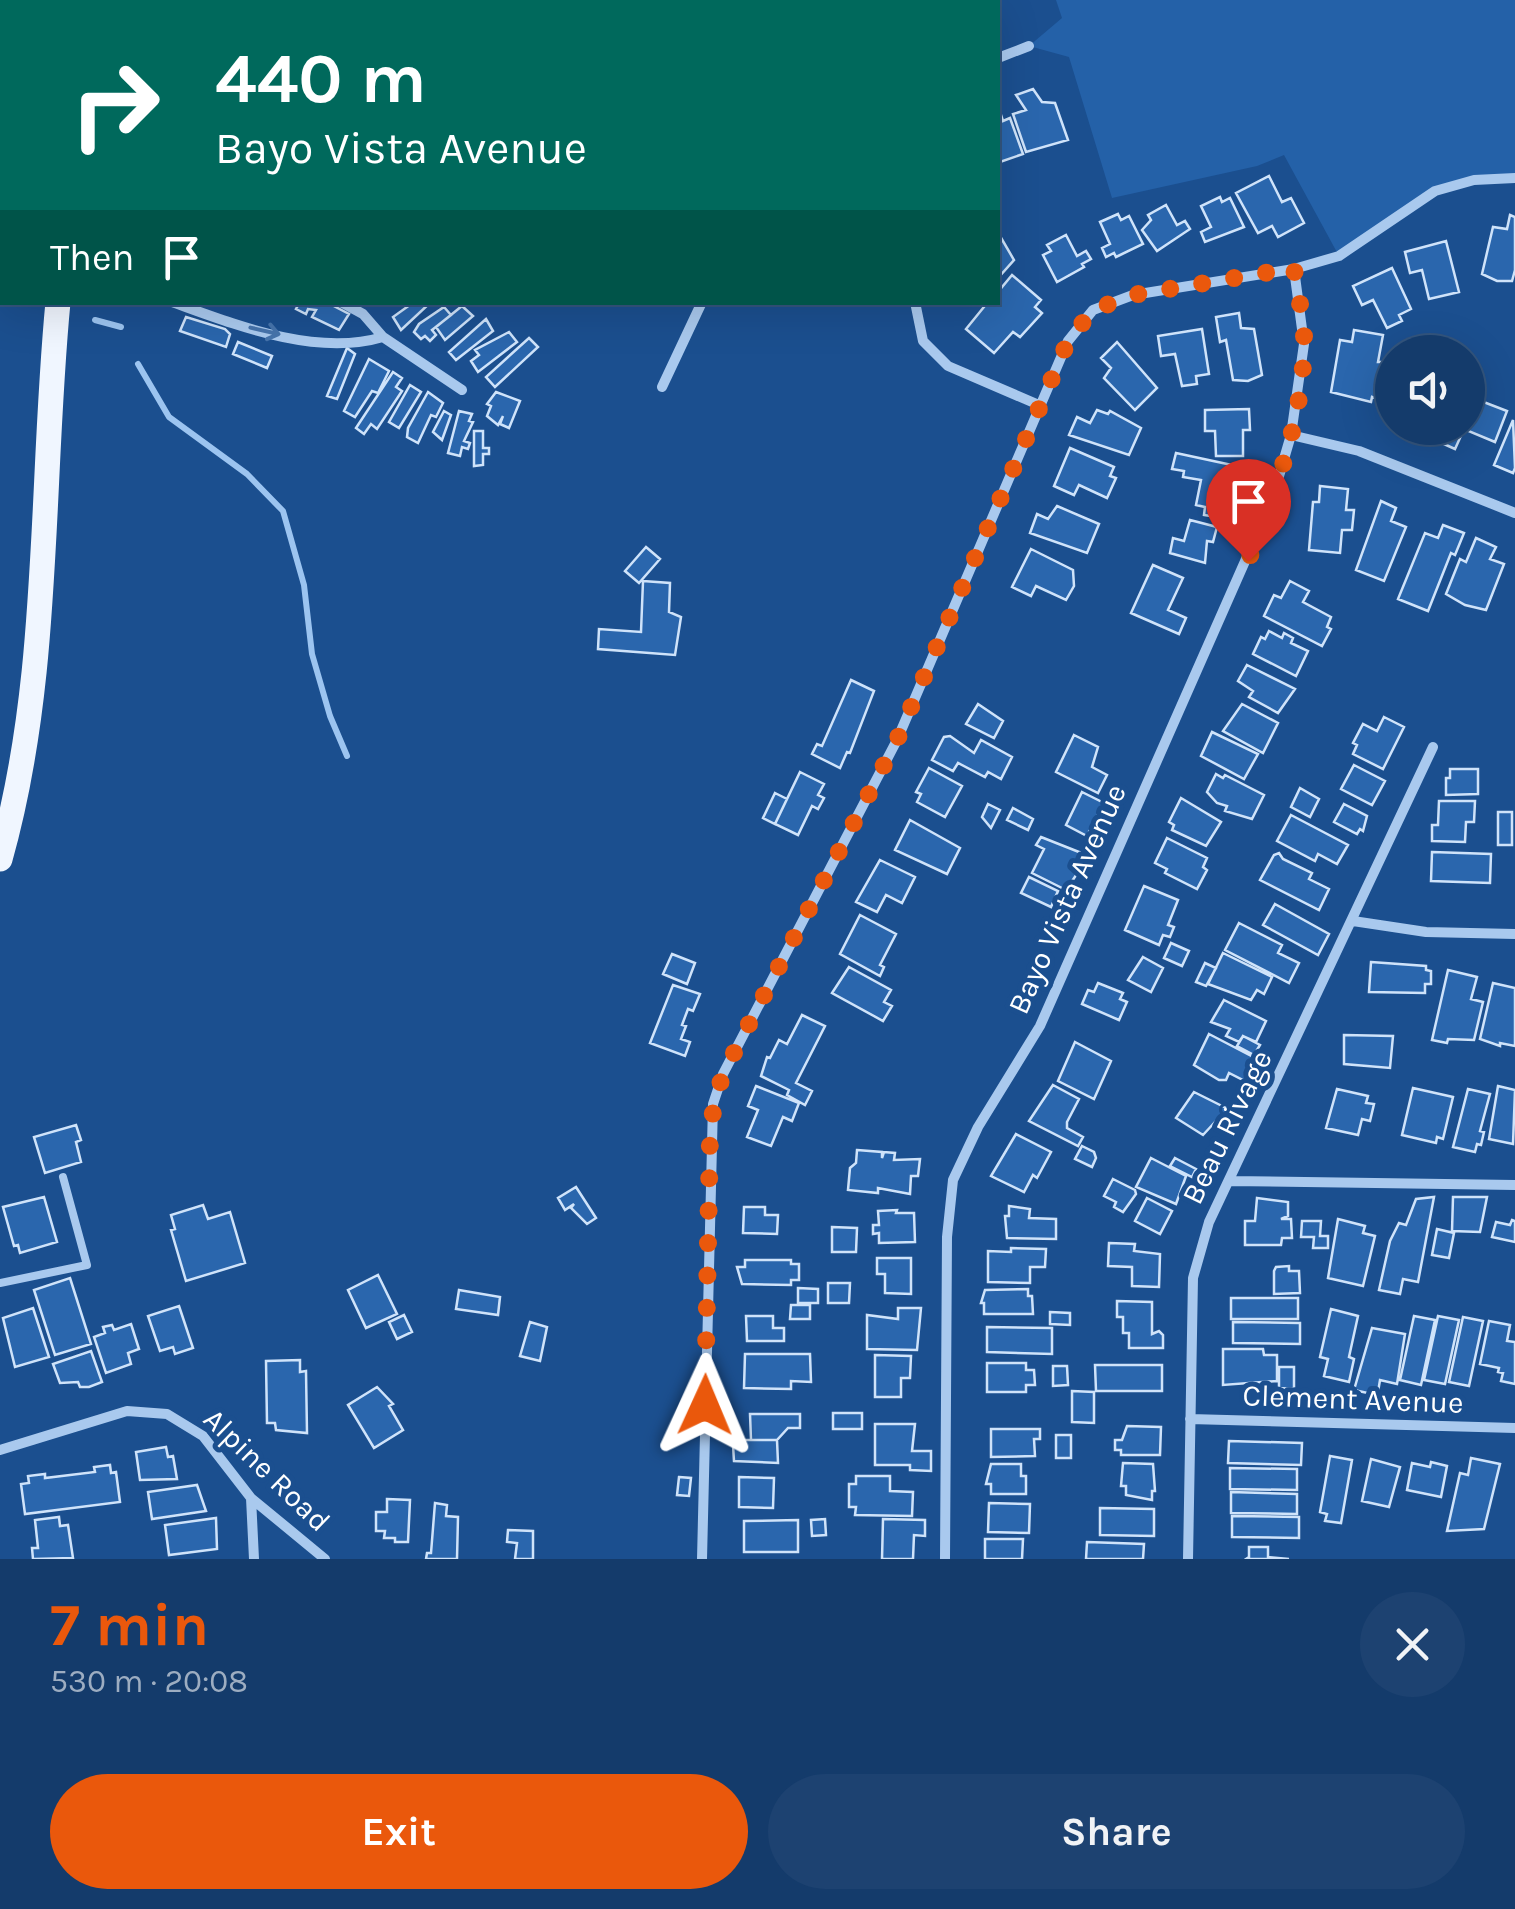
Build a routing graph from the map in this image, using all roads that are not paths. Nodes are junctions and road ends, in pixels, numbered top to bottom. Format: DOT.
graph roads {
  1 [pos="1029,46"];
  2 [pos="1000,57"];
  3 [pos="1515,178"];
  4 [pos="1294,268"];
  5 [pos="58,305"];
  6 [pos="180,305"];
  7 [pos="347,305"];
  8 [pos="701,305"];
  9 [pos="916,305"];
  10 [pos="383,336"];
  11 [pos="662,387"];
  12 [pos="462,390"];
  13 [pos="1039,404"];
  14 [pos="1291,436"];
  15 [pos="1515,513"];
  16 [pos="1433,747"];
  17 [pos="0,859"];
  18 [pos="1353,922"];
  19 [pos="1515,934"];
  20 [pos="64,1177"];
  21 [pos="1229,1181"];
  22 [pos="1515,1185"];
  23 [pos="0,1283"];
  24 [pos="1190,1420"];
  25 [pos="1515,1428"];
  26 [pos="0,1450"];
  27 [pos="251,1498"];
  28 [pos="254,1559"];
  29 [pos="325,1559"];
  30 [pos="702,1559"];
  31 [pos="946,1559"];
  32 [pos="1188,1559"];
  1 -- 2 [label="street"];
  3 -- 4 [label="street"];
  4 -- 13 [label="street"];
  4 -- 14 [label="street, Bayo Vista Avenue"];
  5 -- 17 [label="main road"];
  6 -- 10 [label="street, one-way"];
  7 -- 10 [label="street"];
  8 -- 11 [label="street"];
  9 -- 13 [label="street"];
  10 -- 12 [label="street"];
  13 -- 30 [label="street"];
  14 -- 15 [label="street"];
  14 -- 31 [label="street, Bayo Vista Avenue"];
  16 -- 18 [label="street, Beau Rivage"];
  18 -- 19 [label="street"];
  18 -- 21 [label="street, Beau Rivage"];
  20 -- 23 [label="lane"];
  21 -- 22 [label="street"];
  21 -- 24 [label="street, Beau Rivage"];
  24 -- 25 [label="street, Clement Avenue"];
  24 -- 32 [label="street, Beau Rivage"];
  26 -- 27 [label="street, Alpine Road"];
  27 -- 28 [label="street"];
  27 -- 29 [label="street, Alpine Road"];
}
